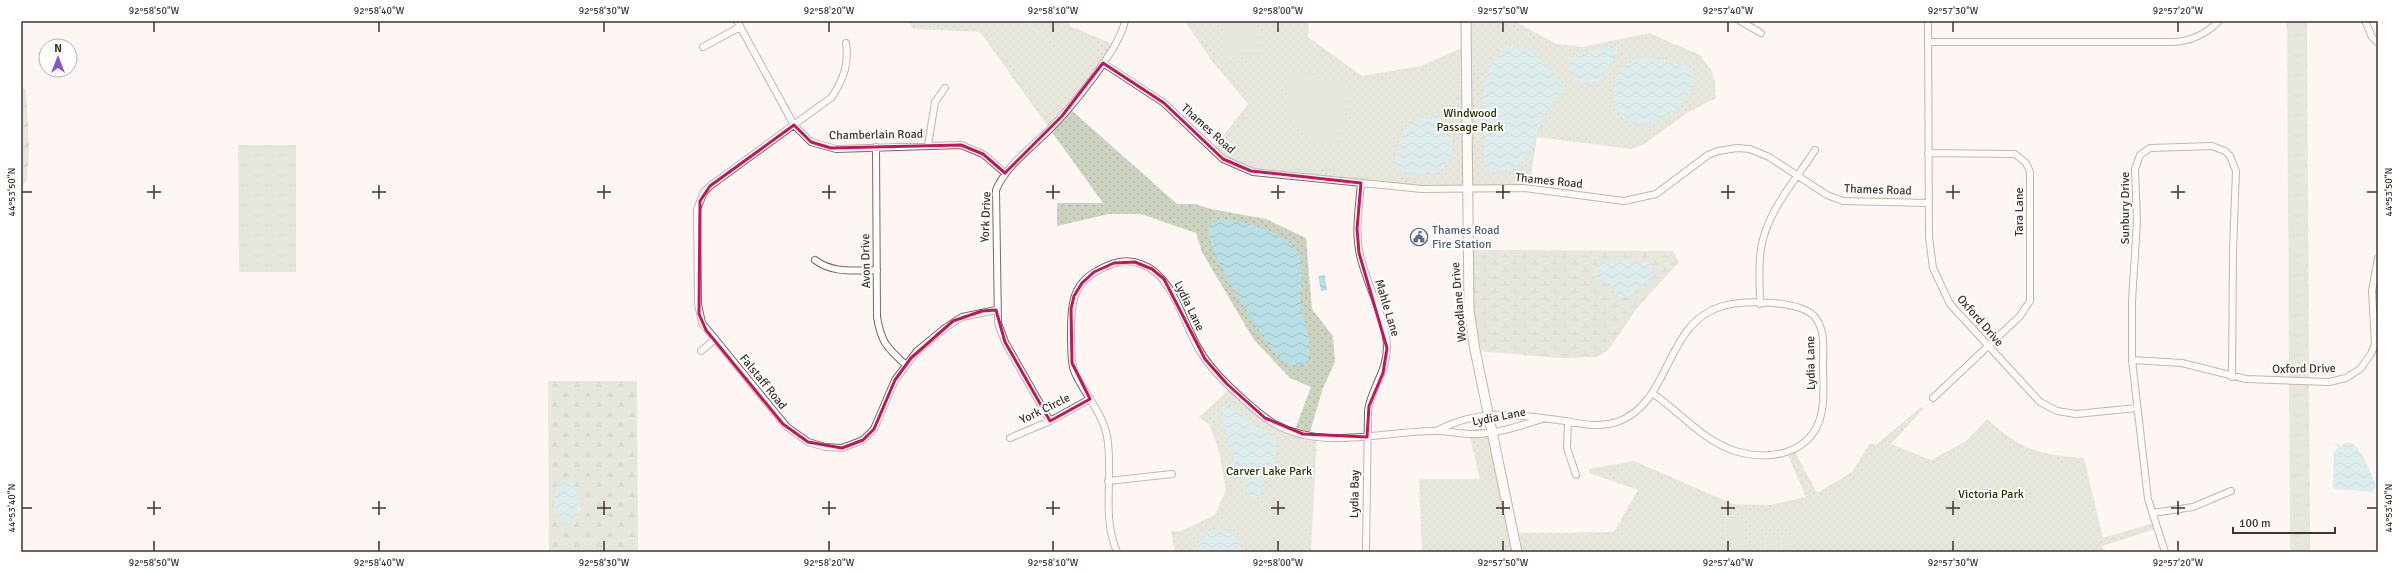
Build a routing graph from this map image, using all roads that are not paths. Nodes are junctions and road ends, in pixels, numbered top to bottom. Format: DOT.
graph roads {
  1 [pos="737,21"];
  2 [pos="1125,21"];
  3 [pos="1466,21"];
  4 [pos="1740,21"];
  5 [pos="1928,21"];
  6 [pos="2219,21"];
  7 [pos="2365,21"];
  8 [pos="740,27"];
  9 [pos="1761,33"];
  10 [pos="846,42"];
  11 [pos="1928,42"];
  12 [pos="2378,43"];
  13 [pos="703,47"];
  14 [pos="1103,63"];
  15 [pos="945,88"];
  16 [pos="794,125"];
  17 [pos="928,145"];
  18 [pos="876,147"];
  19 [pos="1816,150"];
  20 [pos="1928,152"];
  21 [pos="1005,173"];
  22 [pos="1798,176"];
  23 [pos="1361,183"];
  24 [pos="1466,189"];
  25 [pos="1928,203"];
  26 [pos="2378,258"];
  27 [pos="815,260"];
  28 [pos="877,270"];
  29 [pos="1760,304"];
  30 [pos="996,310"];
  31 [pos="714,340"];
  32 [pos="1988,346"];
  33 [pos="701,351"];
  34 [pos="2132,360"];
  35 [pos="906,364"];
  36 [pos="2232,376"];
  37 [pos="1652,393"];
  38 [pos="1933,398"];
  39 [pos="1090,399"];
  40 [pos="2136,408"];
  41 [pos="1489,415"];
  42 [pos="1542,419"];
  43 [pos="1050,421"];
  44 [pos="1568,422"];
  45 [pos="1436,431"];
  46 [pos="1493,431"];
  47 [pos="1367,437"];
  48 [pos="1010,438"];
  49 [pos="1172,474"];
  50 [pos="1576,475"];
  51 [pos="1108,481"];
  52 [pos="2231,491"];
  53 [pos="2152,513"];
  54 [pos="1366,551"];
  55 [pos="1117,552"];
  56 [pos="1517,552"];
  57 [pos="2165,552"];
  1 -- 8 [label="street, Chamberlain Road"];
  2 -- 14 [label="street, York Drive"];
  3 -- 24 [label="street, Woodlane Drive"];
  4 -- 9 [label="street"];
  5 -- 11 [label="street, Oxford Drive"];
  6 -- 11 [label="street"];
  7 -- 12 [label="street"];
  8 -- 13 [label="street"];
  8 -- 16 [label="street, Chamberlain Road"];
  10 -- 16 [label="street, Falstaff Road"];
  11 -- 20 [label="street, Oxford Drive"];
  14 -- 21 [label="street, York Drive"];
  14 -- 23 [label="street, Thames Road"];
  15 -- 17 [label="street"];
  16 -- 18 [label="street, Chamberlain Road"];
  16 -- 31 [label="street, Falstaff Road"];
  17 -- 18 [label="street, Chamberlain Road"];
  17 -- 21 [label="street, Chamberlain Road"];
  18 -- 28 [label="street, Avon Drive"];
  19 -- 22 [label="street"];
  20 -- 25 [label="street, Oxford Drive"];
  20 -- 32 [label="street, Tara Lane"];
  21 -- 30 [label="street, York Drive"];
  22 -- 24 [label="street, Thames Road"];
  22 -- 25 [label="street, Thames Road"];
  22 -- 29 [label="street"];
  23 -- 24 [label="street, Thames Road"];
  23 -- 47 [label="street, Mahle Lane"];
  24 -- 41 [label="street, Woodlane Drive"];
  25 -- 32 [label="street, Oxford Drive"];
  26 -- 36 [label="street, Oxford Drive"];
  27 -- 28 [label="street"];
  28 -- 35 [label="street, Avon Drive"];
  29 -- 37 [label="street, Lydia Lane"];
  29 -- 37 [label="street, Lydia Lane"];
  30 -- 35 [label="street, Falstaff Road"];
  30 -- 43 [label="street, York Drive"];
  31 -- 33 [label="street"];
  31 -- 35 [label="street, Falstaff Road"];
  32 -- 38 [label="street, Tara Lane"];
  32 -- 40 [label="street, Oxford Drive"];
  34 -- 36 [label="street, Oxford Drive"];
  34 -- 36 [label="street, Sunbury Drive"];
  34 -- 40 [label="street, Sunbury Drive"];
  37 -- 44 [label="street, Lydia Lane"];
  39 -- 43 [label="street, York Circle"];
  39 -- 47 [label="street, Lydia Lane"];
  39 -- 51 [label="street, Lydia Lane"];
  40 -- 53 [label="street, Sunbury Drive"];
  41 -- 42 [label="street, Lydia Lane"];
  41 -- 45 [label="street, Lydia Lane"];
  41 -- 46 [label="street, Woodlane Drive"];
  42 -- 44 [label="street, Lydia Lane"];
  42 -- 46 [label="street, Lydia Lane"];
  43 -- 48 [label="street, York Circle"];
  44 -- 50 [label="street"];
  45 -- 46 [label="street, Lydia Lane"];
  45 -- 47 [label="street, Lydia Lane"];
  46 -- 56 [label="street, Woodlane Drive"];
  47 -- 54 [label="street, Lydia Bay"];
  49 -- 51 [label="street"];
  51 -- 55 [label="street, Lydia Lane"];
  52 -- 53 [label="street"];
  53 -- 57 [label="street, Sunbury Drive"];
}
